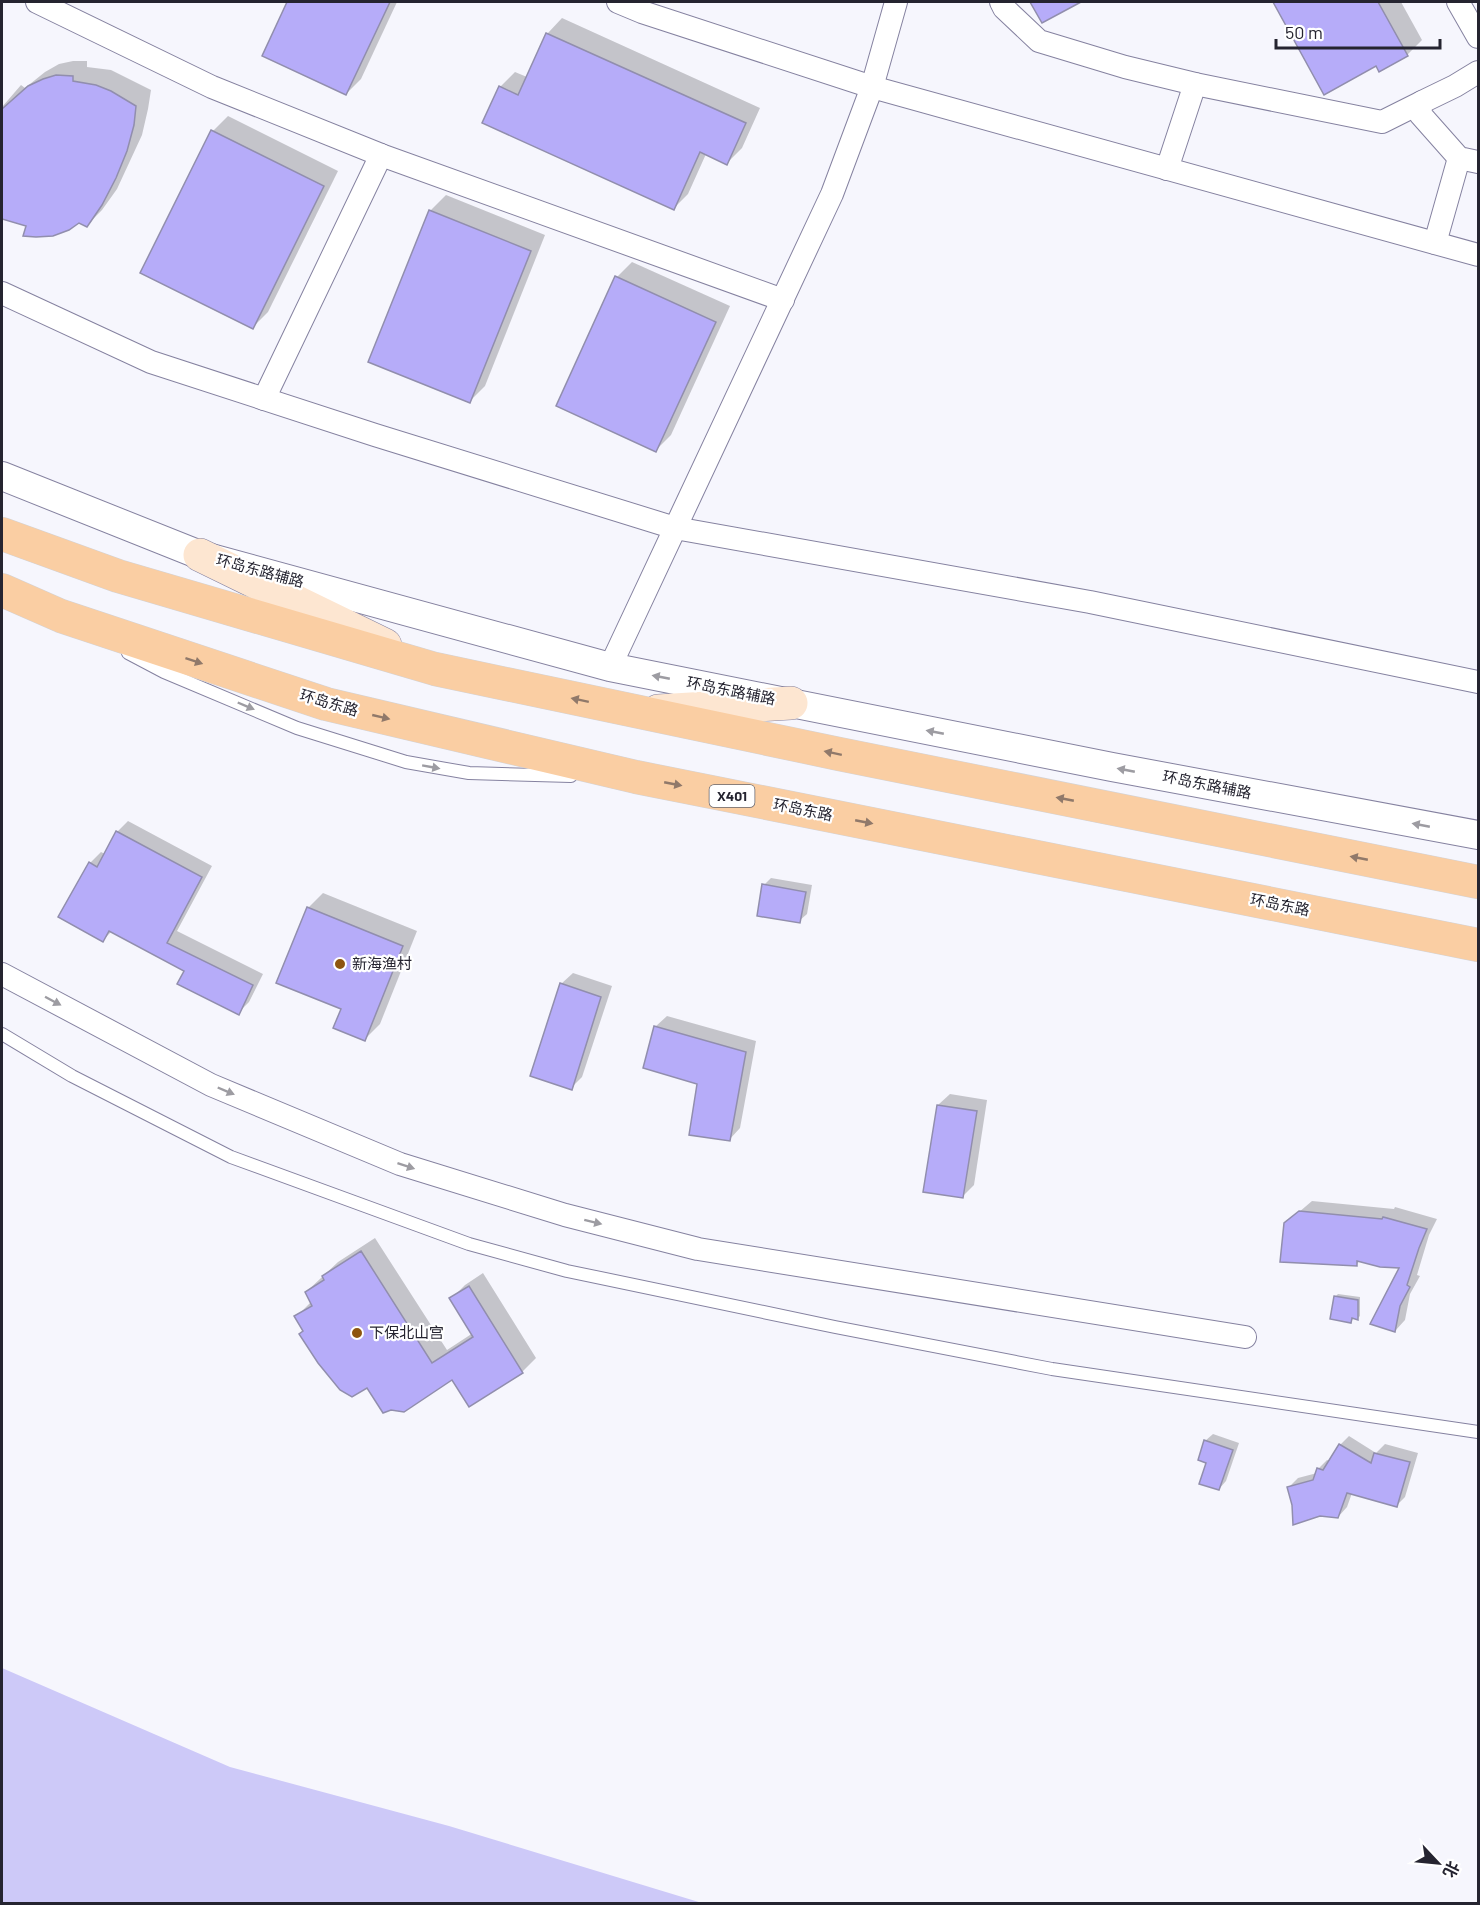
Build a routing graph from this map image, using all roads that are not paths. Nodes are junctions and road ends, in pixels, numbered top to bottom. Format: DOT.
graph roads {
  1 [pos="37,2"];
  2 [pos="618,2"];
  3 [pos="896,2"];
  4 [pos="1001,2"];
  5 [pos="1458,2"];
  6 [pos="1479,37"];
  7 [pos="1479,72"];
  8 [pos="1195,84"];
  9 [pos="872,87"];
  10 [pos="1422,102"];
  11 [pos="381,155"];
  12 [pos="1469,160"];
  13 [pos="1167,169"];
  14 [pos="1435,243"];
  15 [pos="1479,255"];
  16 [pos="2,293"];
  17 [pos="783,300"];
  18 [pos="264,399"];
  19 [pos="2,476"];
  20 [pos="675,528"];
  21 [pos="2,534"];
  22 [pos="200,555"];
  23 [pos="2,590"];
  24 [pos="610,667"];
  25 [pos="435,669"];
  26 [pos="1479,682"];
  27 [pos="790,703"];
  28 [pos="640,712"];
  29 [pos="1479,835"];
  30 [pos="1479,882"];
  31 [pos="1479,945"];
  32 [pos="2,974"];
  33 [pos="2,1034"];
  34 [pos="1245,1336"];
  35 [pos="1479,1432"];
  1 -- 11 [label="street"];
  2 -- 9 [label="street"];
  3 -- 9 [label="street"];
  4 -- 8 [label="street"];
  5 -- 6 [label="street"];
  7 -- 10 [label="street"];
  8 -- 10 [label="street"];
  8 -- 13 [label="street"];
  9 -- 13 [label="street"];
  9 -- 17 [label="street"];
  10 -- 12 [label="street"];
  11 -- 17 [label="street"];
  11 -- 18 [label="street"];
  12 -- 14 [label="street"];
  13 -- 14 [label="street"];
  14 -- 15 [label="street"];
  16 -- 18 [label="street"];
  17 -- 20 [label="street"];
  18 -- 20 [label="street"];
  19 -- 22 [label="street, 环岛东路辅路"];
  20 -- 24 [label="street"];
  20 -- 26 [label="street"];
  21 -- 25 [label="main road"];
  22 -- 24 [label="street, 环岛东路辅路"];
  22 -- 25 [label="main road"];
  23 -- 31 [label="main road, 环岛东路 / X401, one-way"];
  27 -- 24 [label="street, 环岛东路辅路, one-way"];
  28 -- 25 [label="main road, one-way"];
  27 -- 28 [label="main road"];
  29 -- 27 [label="street, 环岛东路辅路, one-way"];
  30 -- 28 [label="main road, one-way"];
  32 -- 34 [label="street, one-way"];
  33 -- 35 [label="lane"];
}
